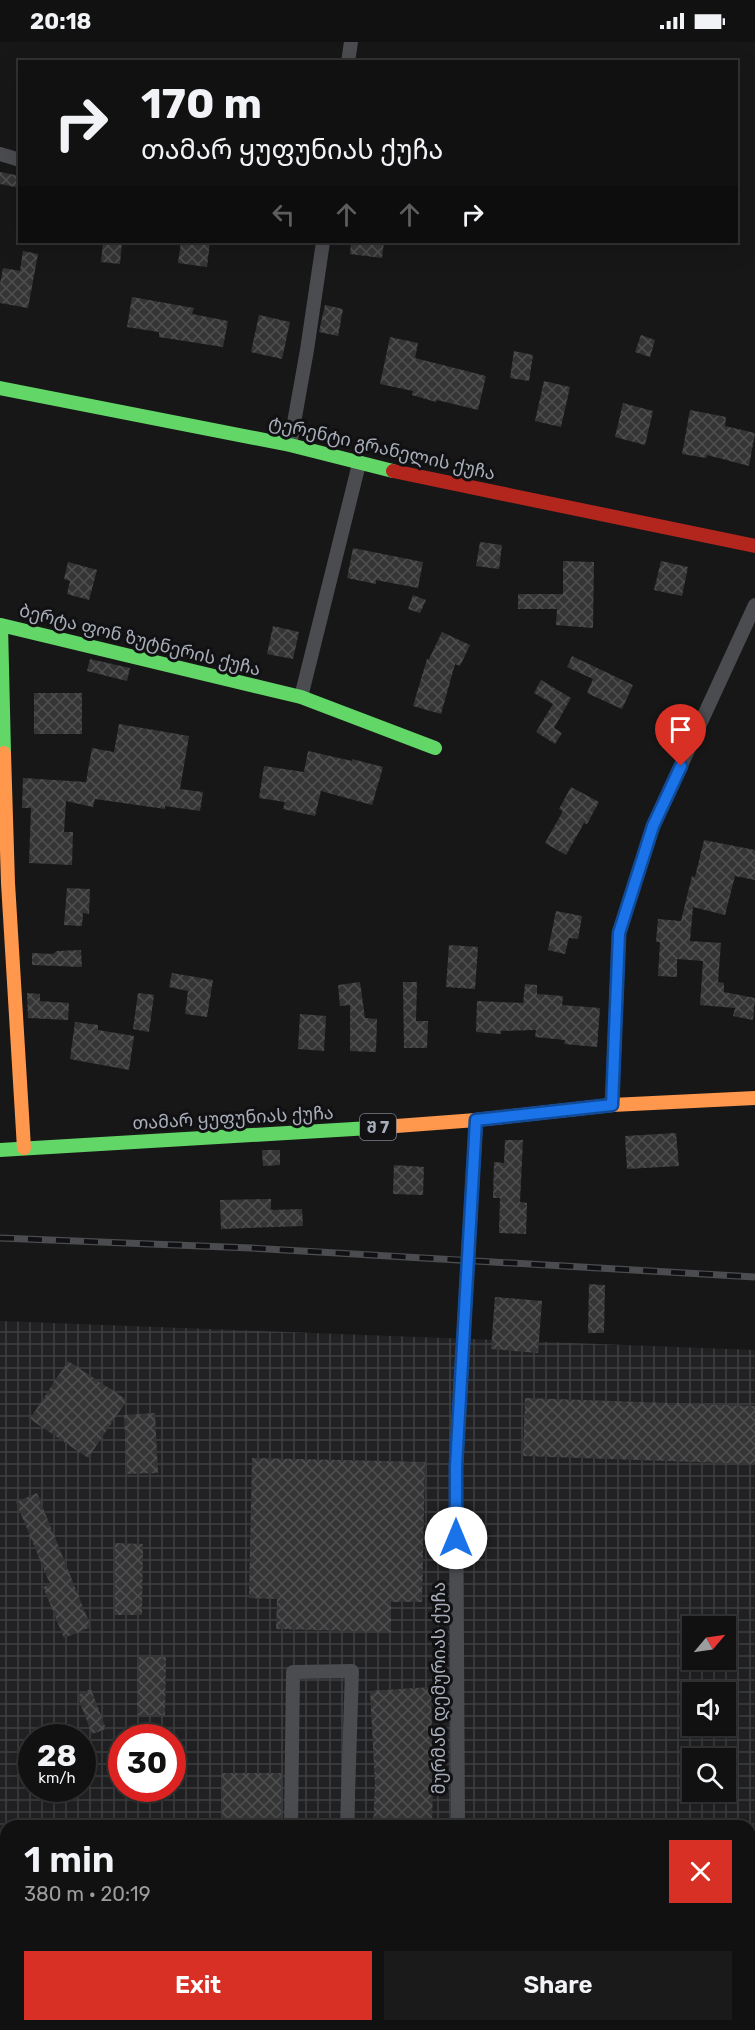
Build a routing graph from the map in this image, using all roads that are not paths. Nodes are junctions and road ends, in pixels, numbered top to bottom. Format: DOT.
graph roads {
  1 [pos="351,42"];
  2 [pos="348,60"];
  3 [pos="0,154"];
  4 [pos="18,159"];
  5 [pos="323,243"];
  6 [pos="0,388"];
  7 [pos="290,445"];
  8 [pos="358,464"];
  9 [pos="755,546"];
  10 [pos="755,605"];
  11 [pos="301,697"];
  12 [pos="435,748"];
  13 [pos="755,1098"];
  14 [pos="612,1105"];
  15 [pos="476,1120"];
  16 [pos="24,1148"];
  17 [pos="0,1150"];
  18 [pos="291,1820"];
  19 [pos="347,1820"];
  20 [pos="458,1820"];
  1 -- 2 [label="street"];
  3 -- 4 [label="street"];
  5 -- 7 [label="street"];
  6 -- 7 [label="street, ტერენტი გრანელის ქუჩა"];
  7 -- 8 [label="street, ტერენტი გრანელის ქუჩა"];
  8 -- 9 [label="street, ტერენტი გრანელის ქუჩა"];
  8 -- 11 [label="street"];
  10 -- 14 [label="street"];
  11 -- 12 [label="street"];
  11 -- 16 [label="street, ბერტა ფონ ზუტნერის ქუჩა"];
  13 -- 14 [label="street, თამარ ყუფუნიას ქუჩა / შ 7"];
  14 -- 15 [label="street, თამარ ყუფუნიას ქუჩა / შ 7"];
  15 -- 16 [label="street, თამარ ყუფუნიას ქუჩა / შ 7"];
  15 -- 20 [label="street, მურმან დემურიას ქუჩა"];
  16 -- 17 [label="street, თამარ ყუფუნიას ქუჩა / შ 7"];
  18 -- 19 [label="street"];
}
